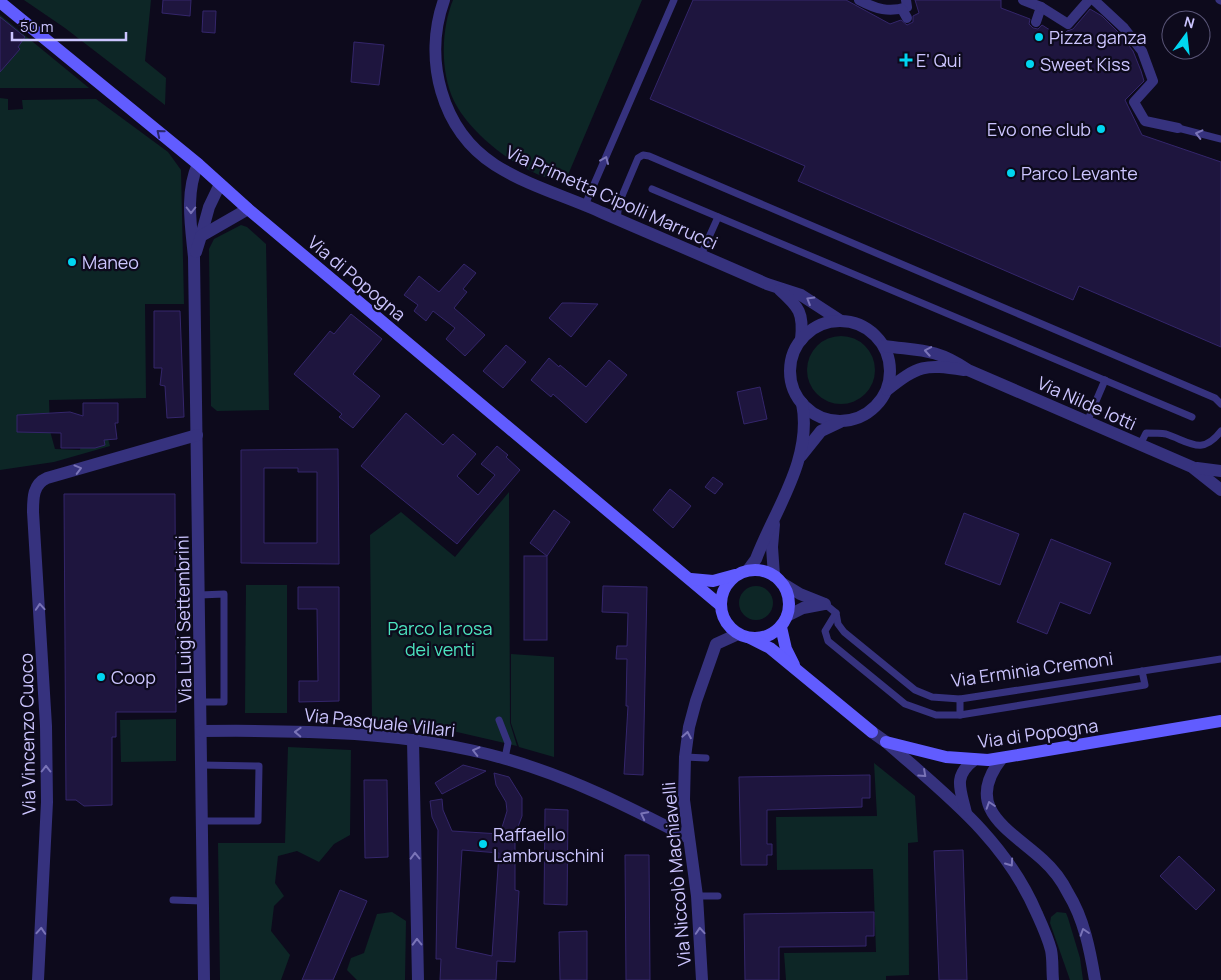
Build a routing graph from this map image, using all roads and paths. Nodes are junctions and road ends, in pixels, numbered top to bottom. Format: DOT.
graph roads {
  1 [pos="444,0"];
  2 [pos="674,0"];
  3 [pos="859,0"];
  4 [pos="1023,0"];
  5 [pos="1089,0"];
  6 [pos="1094,0"];
  7 [pos="0,2"];
  8 [pos="904,4"];
  9 [pos="1041,7"];
  10 [pos="907,18"];
  11 [pos="1036,22"];
  12 [pos="1178,128"];
  13 [pos="1221,139"];
  14 [pos="198,164"];
  15 [pos="220,184"];
  16 [pos="652,189"];
  17 [pos="585,205"];
  18 [pos="248,209"];
  19 [pos="718,217"];
  20 [pos="617,219"];
  21 [pos="201,236"];
  22 [pos="701,255"];
  23 [pos="194,257"];
  24 [pos="776,287"];
  25 [pos="841,321"];
  26 [pos="801,340"];
  27 [pos="884,346"];
  28 [pos="968,370"];
  29 [pos="1105,380"];
  30 [pos="887,390"];
  31 [pos="802,403"];
  32 [pos="1221,404"];
  33 [pos="1192,417"];
  34 [pos="844,420"];
  35 [pos="1087,422"];
  36 [pos="1221,431"];
  37 [pos="197,435"];
  38 [pos="1140,445"];
  39 [pos="800,458"];
  40 [pos="1192,468"];
  41 [pos="1221,471"];
  42 [pos="1221,490"];
  43 [pos="774,517"];
  44 [pos="742,573"];
  45 [pos="691,579"];
  46 [pos="778,580"];
  47 [pos="200,595"];
  48 [pos="720,604"];
  49 [pos="825,604"];
  50 [pos="836,613"];
  51 [pos="784,622"];
  52 [pos="738,634"];
  53 [pos="750,638"];
  54 [pos="1221,659"];
  55 [pos="797,669"];
  56 [pos="1142,671"];
  57 [pos="960,699"];
  58 [pos="201,702"];
  59 [pos="960,716"];
  60 [pos="499,720"];
  61 [pos="1221,721"];
  62 [pos="201,731"];
  63 [pos="872,732"];
  64 [pos="413,740"];
  65 [pos="886,742"];
  66 [pos="685,757"];
  67 [pos="505,758"];
  68 [pos="706,758"];
  69 [pos="1002,758"];
  70 [pos="974,760"];
  71 [pos="201,766"];
  72 [pos="966,813"];
  73 [pos="201,821"];
  74 [pos="687,837"];
  75 [pos="697,896"];
  76 [pos="718,896"];
  77 [pos="173,900"];
  78 [pos="202,901"];
  79 [pos="1051,950"];
  80 [pos="38,980"];
  81 [pos="204,980"];
  82 [pos="418,980"];
  83 [pos="702,980"];
  84 [pos="1053,980"];
  85 [pos="1062,980"];
  86 [pos="1095,980"];
  1 -- 17 [label="street, Via Primetta Cipolli Marrucci"];
  17 -- 2 [label="lane, one-way"];
  3 -- 8 [label="street"];
  4 -- 9 [label="street"];
  5 -- 9 [label="street"];
  6 -- 12 [label="street"];
  14 -- 7 [label="main road, Via di Popogna, one-way"];
  8 -- 10 [label="street"];
  9 -- 11 [label="street"];
  13 -- 12 [label="lane, one-way"];
  14 -- 15 [label="main road, Via di Popogna"];
  14 -- 23 [label="street, Via Luigi Settembrini, one-way"];
  15 -- 18 [label="main road, Via di Popogna"];
  15 -- 21 [label="street, Via Luigi Settembrini"];
  16 -- 19 [label="lane"];
  17 -- 20 [label="street, Via Primetta Cipolli Marrucci"];
  18 -- 21 [label="street"];
  18 -- 45 [label="main road, Via di Popogna"];
  19 -- 22 [label="lane"];
  19 -- 29 [label="lane"];
  20 -- 22 [label="street, Via Primetta Cipolli Marrucci"];
  20 -- 32 [label="lane"];
  21 -- 23 [label="street, Via Luigi Settembrini"];
  22 -- 24 [label="street, Via Primetta Cipolli Marrucci"];
  23 -- 37 [label="street, Via Luigi Settembrini"];
  25 -- 24 [label="street, Via Primetta Cipolli Marrucci, one-way"];
  24 -- 26 [label="street, Via Primetta Cipolli Marrucci"];
  25 -- 26 [label="street"];
  25 -- 27 [label="street"];
  26 -- 31 [label="street"];
  28 -- 27 [label="street, Via Nilde Iotti, one-way"];
  27 -- 30 [label="street"];
  28 -- 30 [label="street, Via Nilde Iotti"];
  28 -- 35 [label="street, Via Nilde Iotti"];
  29 -- 33 [label="lane"];
  29 -- 35 [label="lane"];
  30 -- 34 [label="street"];
  31 -- 34 [label="street"];
  31 -- 39 [label="street"];
  34 -- 39 [label="street"];
  35 -- 38 [label="street, Via Nilde Iotti"];
  36 -- 38 [label="lane"];
  37 -- 47 [label="street, Via Luigi Settembrini"];
  80 -- 37 [label="street, Via Vincenzo Cuoco, one-way"];
  38 -- 40 [label="street, Via Nilde Iotti"];
  39 -- 43 [label="street"];
  40 -- 41 [label="street, Via Nilde Iotti"];
  40 -- 42 [label="street, Via Nilde Iotti"];
  43 -- 44 [label="street"];
  43 -- 46 [label="street"];
  44 -- 45 [label="main road"];
  44 -- 46 [label="main road"];
  44 -- 48 [label="main road"];
  45 -- 48 [label="main road, Via di Popogna"];
  46 -- 49 [label="street, Via Erminia Cremoni"];
  46 -- 51 [label="main road"];
  47 -- 58 [label="street, Via Luigi Settembrini"];
  47 -- 58 [label="lane"];
  48 -- 52 [label="main road"];
  49 -- 50 [label="lane, Via Erminia Cremoni"];
  49 -- 51 [label="street"];
  50 -- 57 [label="lane, Via Erminia Cremoni"];
  50 -- 59 [label="lane"];
  51 -- 53 [label="main road"];
  51 -- 55 [label="main road, Via di Popogna"];
  52 -- 53 [label="main road"];
  66 -- 52 [label="street, Via Niccolò Machiavelli, one-way"];
  53 -- 55 [label="main road, Via di Popogna"];
  54 -- 56 [label="lane, Via Erminia Cremoni"];
  55 -- 63 [label="main road, Via di Popogna"];
  56 -- 57 [label="lane, Via Erminia Cremoni"];
  56 -- 59 [label="lane"];
  57 -- 59 [label="lane"];
  58 -- 62 [label="street, Via Luigi Settembrini"];
  60 -- 67 [label="lane"];
  61 -- 69 [label="main road, Via di Popogna"];
  64 -- 62 [label="street, Via Pasquale Villari, one-way"];
  62 -- 71 [label="street, Via Luigi Settembrini"];
  63 -- 65 [label="street, Via di Popogna"];
  67 -- 64 [label="street, Via Pasquale Villari, one-way"];
  82 -- 64 [label="street, one-way"];
  65 -- 70 [label="main road, Via di Popogna"];
  65 -- 72 [label="street, one-way"];
  66 -- 68 [label="lane"];
  66 -- 74 [label="street, Via Niccolò Machiavelli"];
  74 -- 67 [label="street, Via Pasquale Villari, one-way"];
  69 -- 70 [label="main road, Via di Popogna"];
  86 -- 69 [label="street, one-way"];
  70 -- 72 [label="street"];
  71 -- 73 [label="street, Via Luigi Settembrini"];
  71 -- 73 [label="lane"];
  72 -- 79 [label="street, one-way"];
  73 -- 78 [label="street, Via Luigi Settembrini"];
  74 -- 75 [label="street, Via Niccolò Machiavelli"];
  75 -- 76 [label="lane"];
  83 -- 75 [label="street, Via Niccolò Machiavelli, one-way"];
  77 -- 78 [label="lane"];
  78 -- 81 [label="street, Via Luigi Settembrini"];
  79 -- 84 [label="street"];
  79 -- 85 [label="street"];
}
